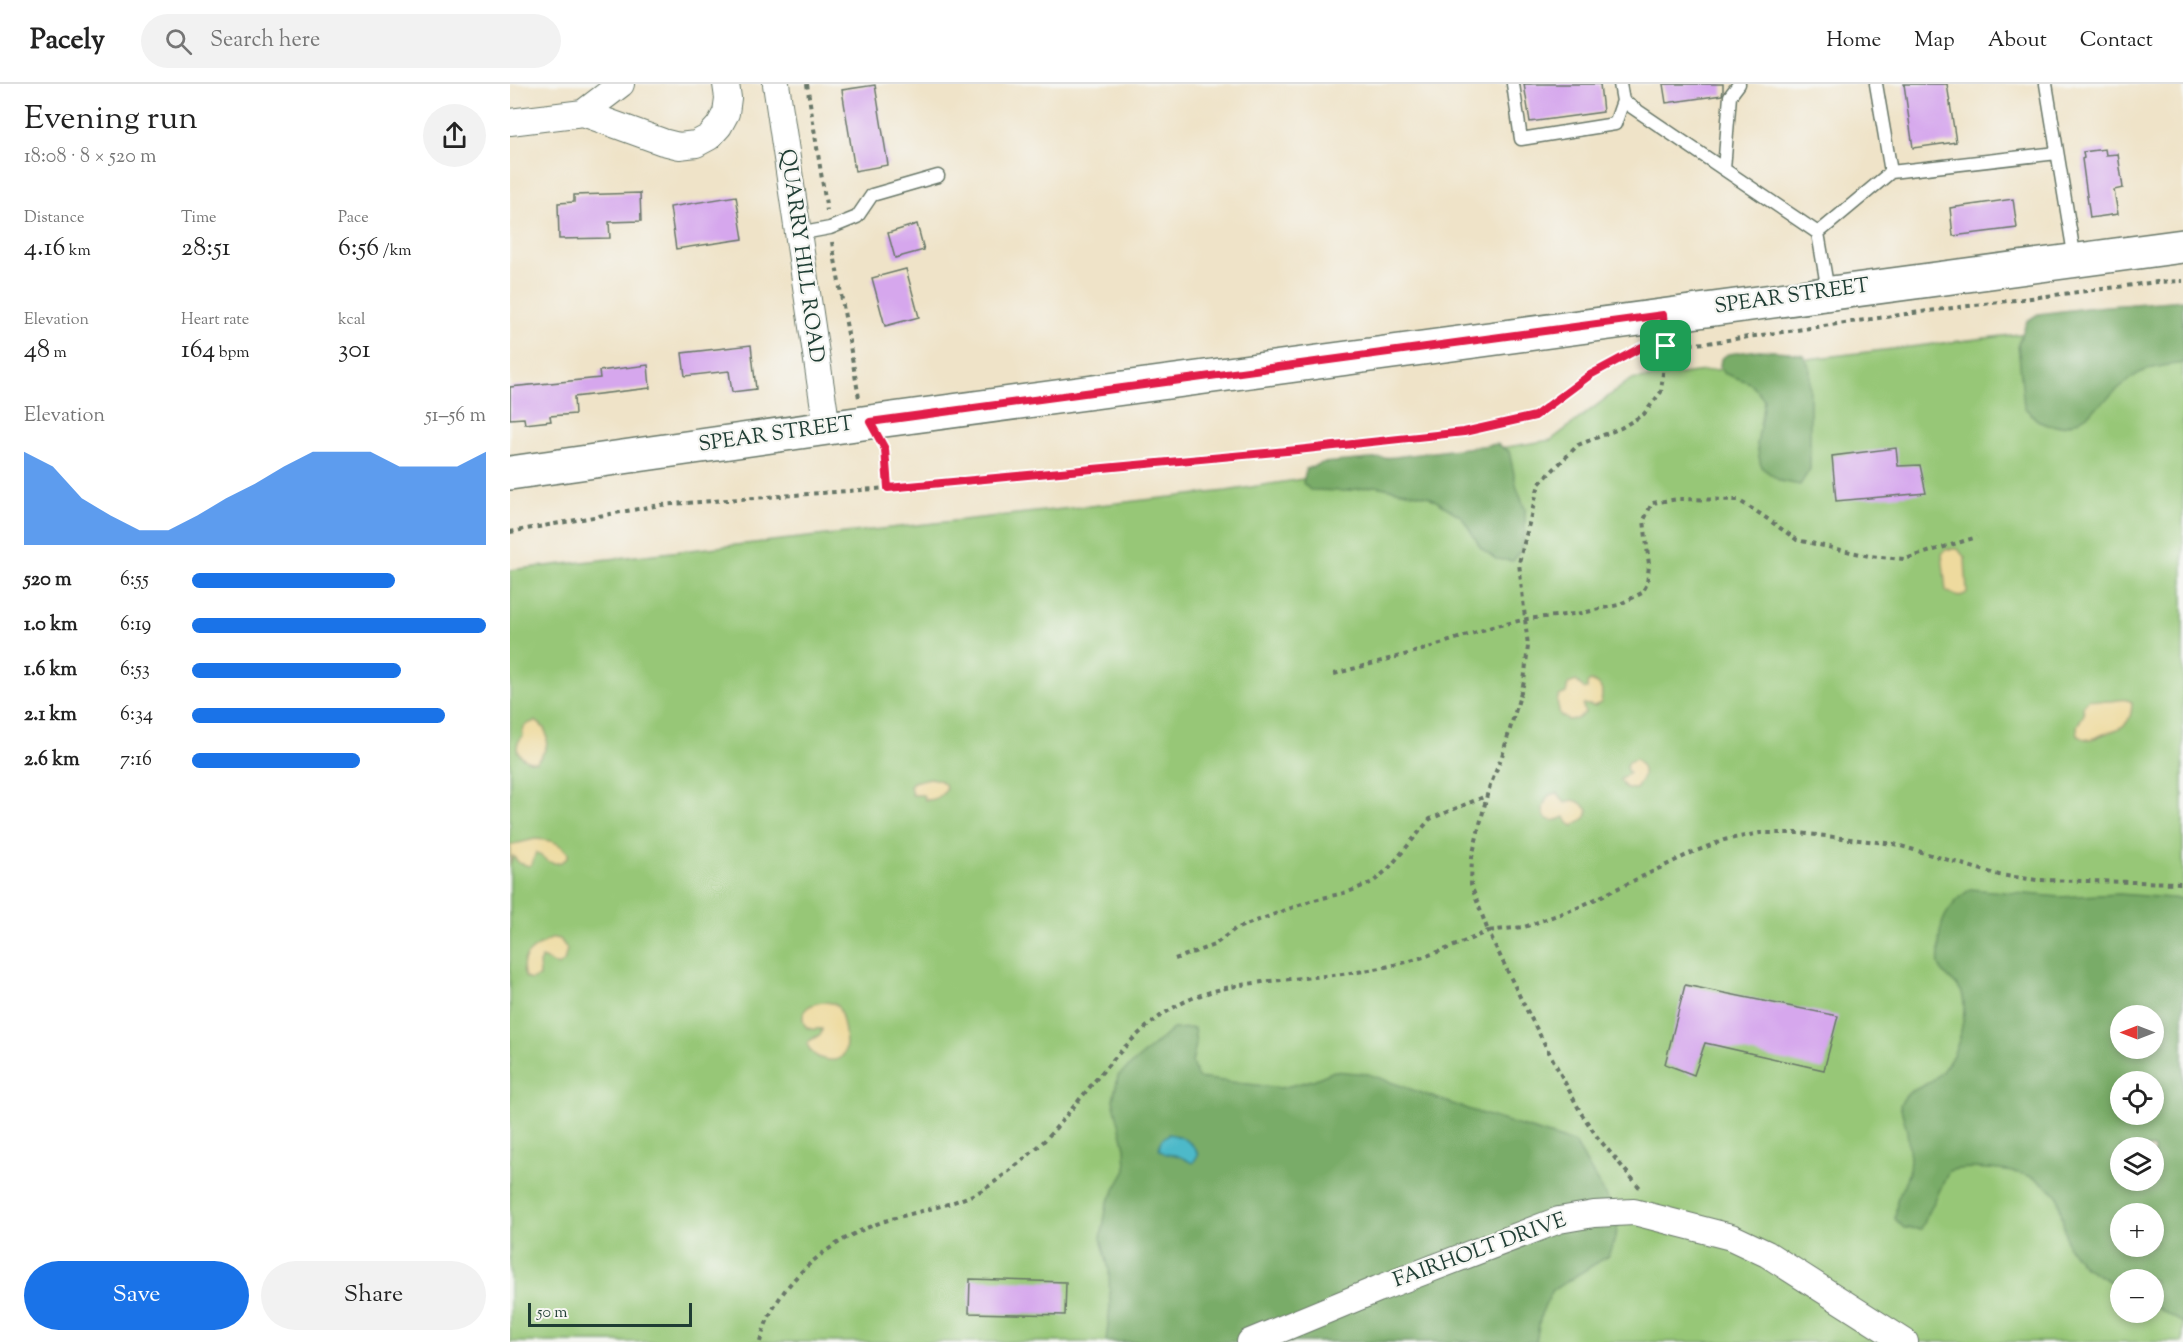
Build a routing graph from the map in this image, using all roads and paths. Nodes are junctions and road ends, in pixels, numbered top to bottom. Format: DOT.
graph roads {
  1 [pos="621,84"];
  2 [pos="726,84"];
  3 [pos="776,84"];
  4 [pos="807,84"];
  5 [pos="1513,84"];
  6 [pos="1620,84"];
  7 [pos="1739,84"];
  8 [pos="1876,84"];
  9 [pos="2046,84"];
  10 [pos="1623,101"];
  11 [pos="583,113"];
  12 [pos="510,122"];
  13 [pos="2057,153"];
  14 [pos="1724,169"];
  15 [pos="1891,172"];
  16 [pos="938,177"];
  17 [pos="830,228"];
  18 [pos="1818,233"];
  19 [pos="798,234"];
  20 [pos="2183,246"];
  21 [pos="2075,260"];
  22 [pos="2183,281"];
  23 [pos="1828,292"];
  24 [pos="1664,330"];
  25 [pos="870,422"];
  26 [pos="827,428"];
  27 [pos="510,473"];
  28 [pos="888,488"];
  29 [pos="510,532"];
  30 [pos="1977,537"];
  31 [pos="1527,619"];
  32 [pos="1334,674"];
  33 [pos="1486,795"];
  34 [pos="2183,883"];
  35 [pos="1488,931"];
  36 [pos="1175,959"];
  37 [pos="1641,1189"];
  38 [pos="760,1342"];
  39 [pos="1250,1342"];
  40 [pos="1905,1342"];
  1 -- 11 [label="street"];
  2 -- 11 [label="street"];
  3 -- 19 [label="street, QUARRY HILL ROAD"];
  4 -- 17 [label="path"];
  5 -- 10 [label="lane"];
  6 -- 10 [label="lane"];
  7 -- 14 [label="lane"];
  8 -- 15 [label="lane"];
  9 -- 13 [label="lane"];
  10 -- 14 [label="lane"];
  11 -- 12 [label="street"];
  13 -- 15 [label="lane"];
  13 -- 21 [label="lane"];
  14 -- 18 [label="lane"];
  15 -- 18 [label="lane"];
  16 -- 17 [label="lane"];
  17 -- 19 [label="lane"];
  17 -- 25 [label="path"];
  18 -- 23 [label="lane"];
  19 -- 26 [label="street, QUARRY HILL ROAD"];
  20 -- 21 [label="main road, SPEAR STREET"];
  21 -- 23 [label="main road, SPEAR STREET"];
  22 -- 24 [label="path"];
  23 -- 24 [label="main road, SPEAR STREET"];
  24 -- 25 [label="main road, SPEAR STREET"];
  24 -- 28 [label="path"];
  24 -- 31 [label="path"];
  25 -- 26 [label="main road, SPEAR STREET"];
  25 -- 28 [label="path"];
  26 -- 27 [label="main road, SPEAR STREET"];
  28 -- 29 [label="path"];
  30 -- 31 [label="path"];
  31 -- 32 [label="path"];
  31 -- 33 [label="path"];
  33 -- 35 [label="path"];
  33 -- 36 [label="path"];
  34 -- 35 [label="path"];
  35 -- 37 [label="path"];
  35 -- 38 [label="path"];
  39 -- 40 [label="street, FAIRHOLT DRIVE"];
}
